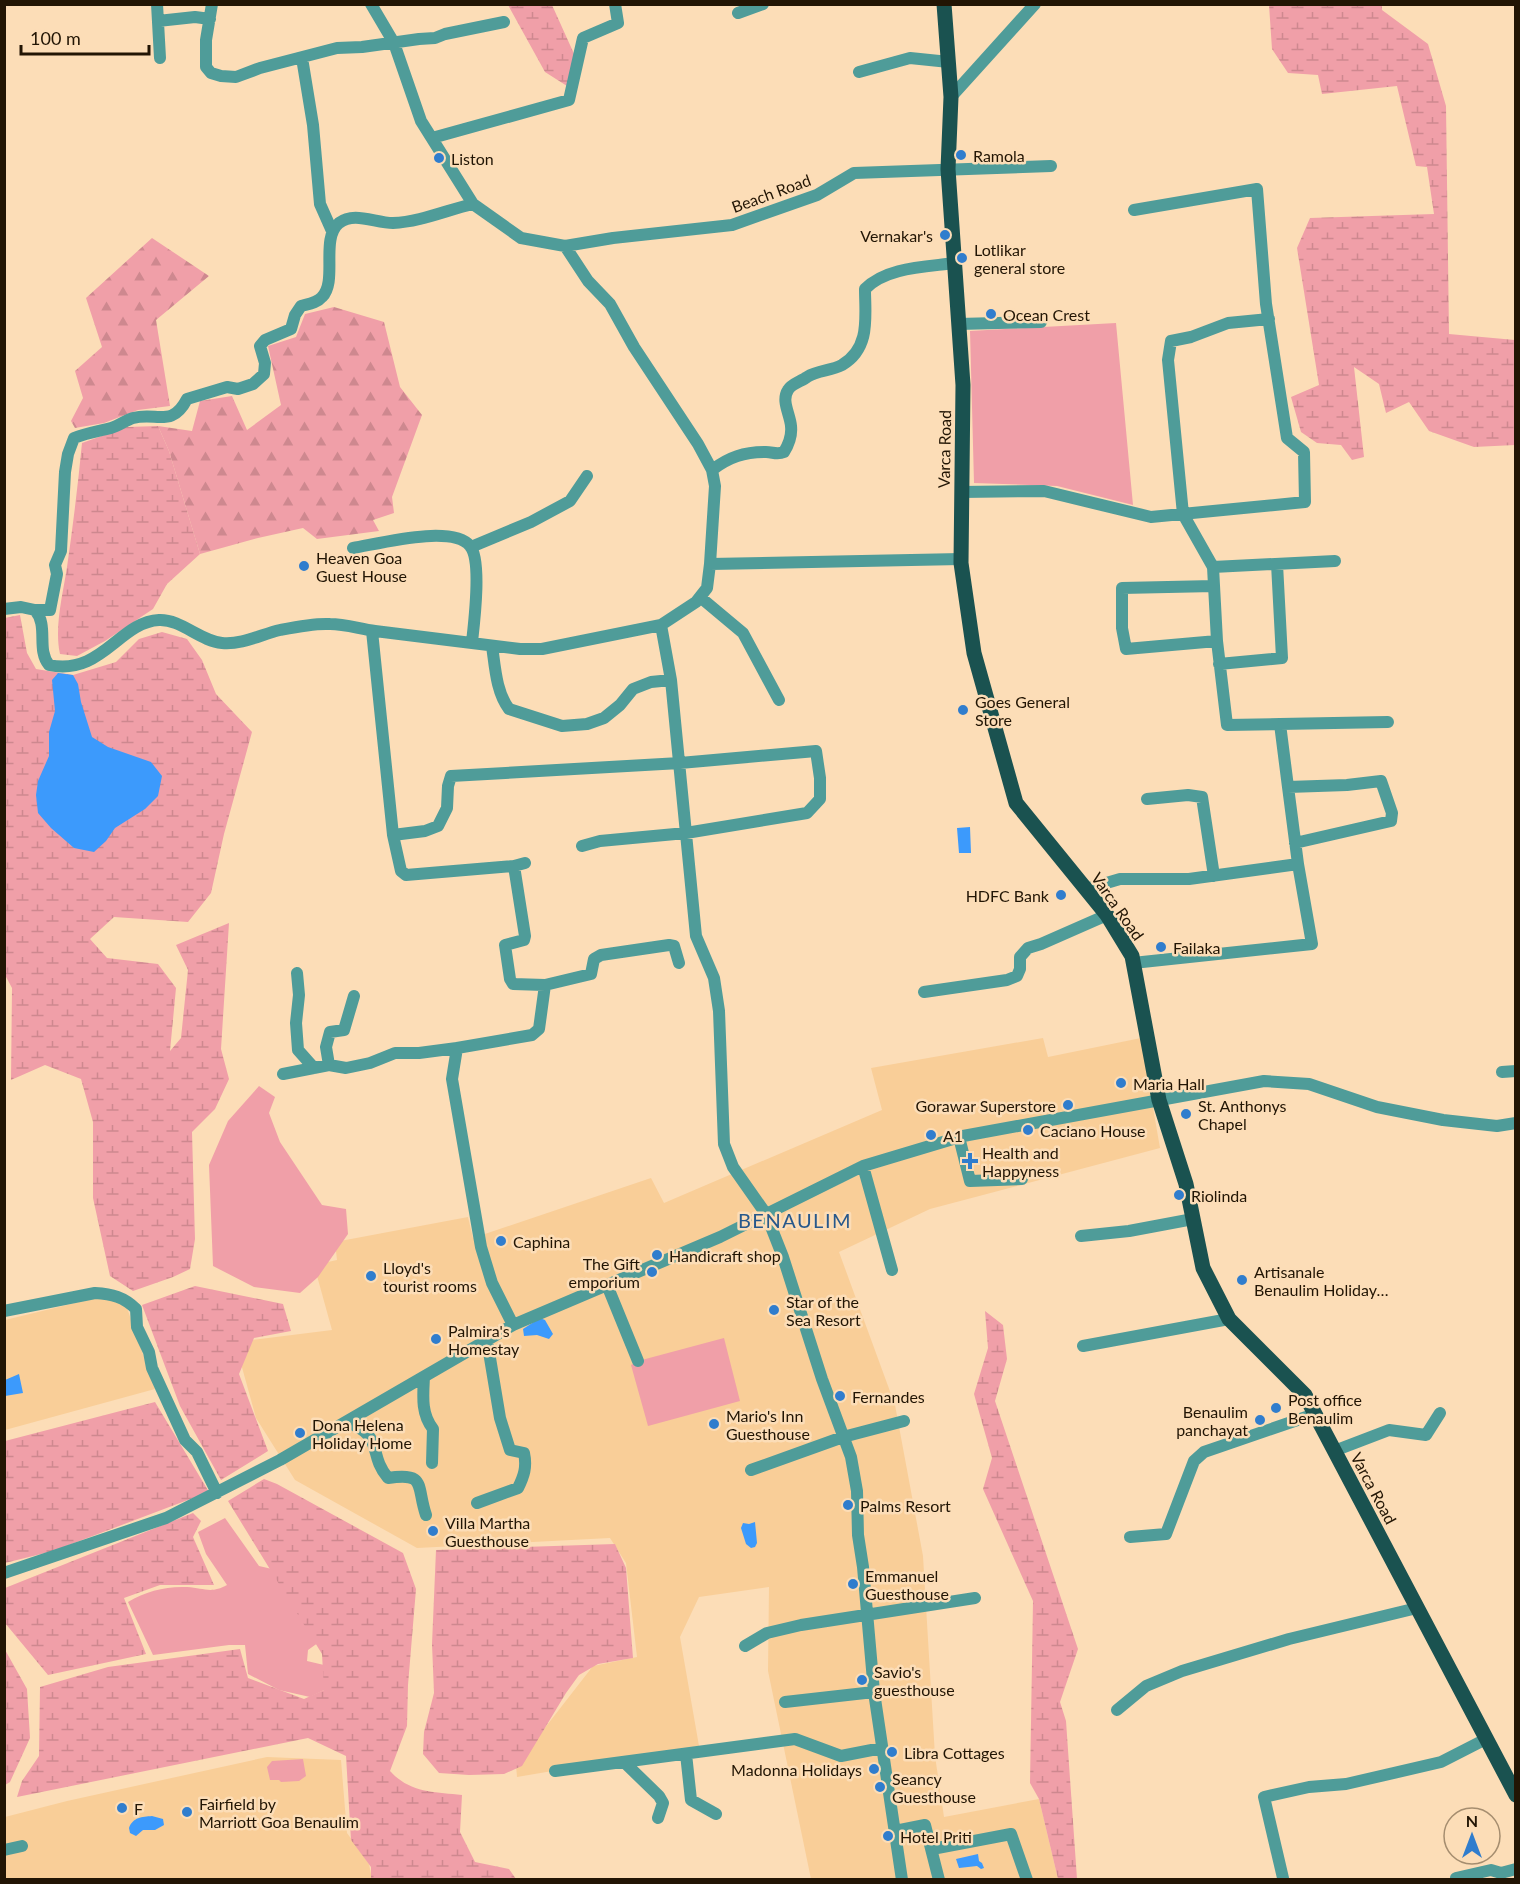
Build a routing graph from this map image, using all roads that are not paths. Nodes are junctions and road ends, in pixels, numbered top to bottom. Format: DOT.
graph roads {
  1 [pos="157,4"];
  2 [pos="212,4"];
  3 [pos="371,4"];
  4 [pos="615,4"];
  5 [pos="763,4"];
  6 [pos="944,4"];
  7 [pos="1035,4"];
  8 [pos="738,13"];
  9 [pos="210,19"];
  10 [pos="158,21"];
  11 [pos="504,22"];
  12 [pos="394,43"];
  13 [pos="160,58"];
  14 [pos="302,58"];
  15 [pos="948,62"];
  16 [pos="859,72"];
  17 [pos="951,98"];
  18 [pos="432,138"];
  19 [pos="1051,166"];
  20 [pos="948,169"];
  21 [pos="473,204"];
  22 [pos="1134,210"];
  23 [pos="332,231"];
  24 [pos="565,246"];
  25 [pos="954,263"];
  26 [pos="1269,319"];
  27 [pos="1041,322"];
  28 [pos="958,324"];
  29 [pos="712,470"];
  30 [pos="587,476"];
  31 [pos="962,492"];
  32 [pos="1183,513"];
  33 [pos="471,546"];
  34 [pos="353,548"];
  35 [pos="961,559"];
  36 [pos="1335,561"];
  37 [pos="710,564"];
  38 [pos="1277,564"];
  39 [pos="1213,567"];
  40 [pos="1214,586"];
  41 [pos="700,597"];
  42 [pos="4,609"];
  43 [pos="34,610"];
  44 [pos="662,625"];
  45 [pos="372,631"];
  46 [pos="1217,641"];
  47 [pos="472,642"];
  48 [pos="492,646"];
  49 [pos="1220,663"];
  50 [pos="671,680"];
  51 [pos="779,700"];
  52 [pos="1388,722"];
  53 [pos="1280,724"];
  54 [pos="680,763"];
  55 [pos="1288,787"];
  56 [pos="1147,799"];
  57 [pos="686,832"];
  58 [pos="393,835"];
  59 [pos="1295,843"];
  60 [pos="582,846"];
  61 [pos="1298,864"];
  62 [pos="1214,876"];
  63 [pos="1086,889"];
  64 [pos="1107,915"];
  65 [pos="679,963"];
  66 [pos="1133,963"];
  67 [pos="297,973"];
  68 [pos="545,986"];
  69 [pos="924,992"];
  70 [pos="354,996"];
  71 [pos="457,1048"];
  72 [pos="329,1065"];
  73 [pos="314,1068"];
  74 [pos="1515,1071"];
  75 [pos="1502,1072"];
  76 [pos="283,1074"];
  77 [pos="1159,1100"];
  78 [pos="1515,1123"];
  79 [pos="959,1137"];
  80 [pos="863,1166"];
  81 [pos="1022,1179"];
  82 [pos="766,1214"];
  83 [pos="1193,1219"];
  84 [pos="1081,1236"];
  85 [pos="892,1270"];
  86 [pos="608,1285"];
  87 [pos="4,1311"];
  88 [pos="1229,1319"];
  89 [pos="513,1325"];
  90 [pos="487,1340"];
  91 [pos="1083,1346"];
  92 [pos="638,1361"];
  93 [pos="424,1377"];
  94 [pos="1440,1413"];
  95 [pos="1315,1414"];
  96 [pos="904,1421"];
  97 [pos="347,1422"];
  98 [pos="843,1437"];
  99 [pos="1334,1451"];
  100 [pos="432,1463"];
  101 [pos="752,1470"];
  102 [pos="217,1492"];
  103 [pos="477,1503"];
  104 [pos="426,1515"];
  105 [pos="1130,1537"];
  106 [pos="4,1573"];
  107 [pos="975,1598"];
  108 [pos="1417,1608"];
  109 [pos="867,1615"];
  110 [pos="746,1646"];
  111 [pos="874,1692"];
  112 [pos="785,1701"];
  113 [pos="1117,1710"];
  114 [pos="1486,1739"];
  115 [pos="882,1748"];
  116 [pos="686,1754"];
  117 [pos="624,1762"];
  118 [pos="555,1771"];
  119 [pos="1515,1795"];
  120 [pos="716,1814"];
  121 [pos="658,1818"];
  122 [pos="895,1831"];
  123 [pos="22,1846"];
  124 [pos="932,1849"];
  125 [pos="4,1850"];
  126 [pos="1515,1869"];
  127 [pos="1283,1878"];
  128 [pos="1456,1878"];
  129 [pos="902,1880"];
  130 [pos="939,1880"];
  131 [pos="1027,1880"];
  1 -- 10 [label="street"];
  2 -- 9 [label="street"];
  3 -- 12 [label="street"];
  4 -- 18 [label="street"];
  5 -- 8 [label="street"];
  6 -- 15 [label="main road, Varca Road"];
  7 -- 17 [label="street"];
  9 -- 10 [label="street"];
  9 -- 14 [label="street"];
  10 -- 13 [label="street"];
  11 -- 12 [label="street"];
  12 -- 14 [label="street"];
  12 -- 18 [label="street"];
  14 -- 23 [label="street"];
  15 -- 16 [label="street"];
  15 -- 17 [label="main road, Varca Road"];
  17 -- 20 [label="main road, Varca Road"];
  18 -- 21 [label="street"];
  19 -- 20 [label="street, Beach Road"];
  20 -- 24 [label="street, Beach Road"];
  20 -- 25 [label="main road, Varca Road"];
  21 -- 23 [label="street"];
  21 -- 24 [label="street, Beach Road"];
  22 -- 26 [label="street"];
  23 -- 43 [label="street"];
  24 -- 29 [label="street"];
  25 -- 28 [label="main road, Varca Road"];
  25 -- 29 [label="street"];
  26 -- 32 [label="street"];
  26 -- 32 [label="street"];
  27 -- 28 [label="street"];
  28 -- 31 [label="main road, Varca Road"];
  29 -- 37 [label="street"];
  30 -- 33 [label="street"];
  31 -- 32 [label="street"];
  31 -- 35 [label="main road, Varca Road"];
  32 -- 39 [label="street"];
  33 -- 34 [label="street"];
  33 -- 47 [label="street"];
  35 -- 37 [label="street"];
  35 -- 63 [label="main road, Varca Road"];
  36 -- 38 [label="street"];
  37 -- 41 [label="street"];
  38 -- 39 [label="street"];
  38 -- 49 [label="street"];
  39 -- 40 [label="street"];
  40 -- 46 [label="street"];
  40 -- 46 [label="street"];
  41 -- 44 [label="street"];
  41 -- 51 [label="street"];
  42 -- 43 [label="street"];
  43 -- 45 [label="street"];
  44 -- 48 [label="street"];
  44 -- 50 [label="street"];
  45 -- 47 [label="street"];
  45 -- 58 [label="street"];
  46 -- 49 [label="street"];
  47 -- 48 [label="street"];
  48 -- 50 [label="street"];
  49 -- 53 [label="street"];
  50 -- 54 [label="street"];
  52 -- 53 [label="street"];
  53 -- 55 [label="street"];
  54 -- 57 [label="street"];
  54 -- 57 [label="street"];
  54 -- 58 [label="street"];
  55 -- 59 [label="street"];
  55 -- 59 [label="street"];
  56 -- 62 [label="street"];
  57 -- 60 [label="street"];
  57 -- 82 [label="street"];
  58 -- 68 [label="street"];
  59 -- 61 [label="street"];
  61 -- 62 [label="street"];
  61 -- 66 [label="street"];
  62 -- 63 [label="street"];
  63 -- 64 [label="main road, Varca Road"];
  64 -- 66 [label="main road, Varca Road"];
  64 -- 69 [label="street"];
  65 -- 68 [label="street"];
  66 -- 77 [label="main road, Varca Road"];
  67 -- 73 [label="street"];
  68 -- 71 [label="street"];
  70 -- 72 [label="street"];
  71 -- 72 [label="street"];
  71 -- 89 [label="street"];
  72 -- 73 [label="street"];
  73 -- 76 [label="street"];
  74 -- 75 [label="street"];
  77 -- 78 [label="street"];
  77 -- 79 [label="street"];
  77 -- 83 [label="main road, Varca Road"];
  79 -- 80 [label="street"];
  79 -- 81 [label="street"];
  80 -- 82 [label="street"];
  80 -- 85 [label="street"];
  82 -- 86 [label="street"];
  82 -- 98 [label="street"];
  83 -- 84 [label="street"];
  83 -- 88 [label="main road, Varca Road"];
  86 -- 89 [label="street"];
  86 -- 92 [label="street"];
  87 -- 102 [label="street"];
  88 -- 91 [label="street"];
  88 -- 95 [label="main road, Varca Road"];
  89 -- 90 [label="street"];
  90 -- 93 [label="street"];
  90 -- 103 [label="street"];
  93 -- 97 [label="street"];
  93 -- 100 [label="street"];
  94 -- 99 [label="street"];
  95 -- 99 [label="main road, Varca Road"];
  95 -- 105 [label="street"];
  96 -- 98 [label="street"];
  97 -- 102 [label="street"];
  97 -- 104 [label="street"];
  98 -- 101 [label="street"];
  98 -- 109 [label="street"];
  99 -- 108 [label="main road, Varca Road"];
  102 -- 106 [label="street"];
  107 -- 109 [label="street"];
  108 -- 113 [label="street"];
  108 -- 114 [label="main road, Varca Road"];
  109 -- 110 [label="street"];
  109 -- 111 [label="street"];
  111 -- 112 [label="street"];
  111 -- 115 [label="street"];
  114 -- 119 [label="main road, Varca Road"];
  114 -- 127 [label="street"];
  115 -- 116 [label="street"];
  115 -- 122 [label="street"];
  116 -- 117 [label="street"];
  116 -- 120 [label="street"];
  117 -- 118 [label="street"];
  117 -- 121 [label="street"];
  122 -- 124 [label="street"];
  122 -- 129 [label="street"];
  123 -- 125 [label="street"];
  124 -- 130 [label="street"];
  124 -- 131 [label="street"];
  126 -- 128 [label="street"];
}
